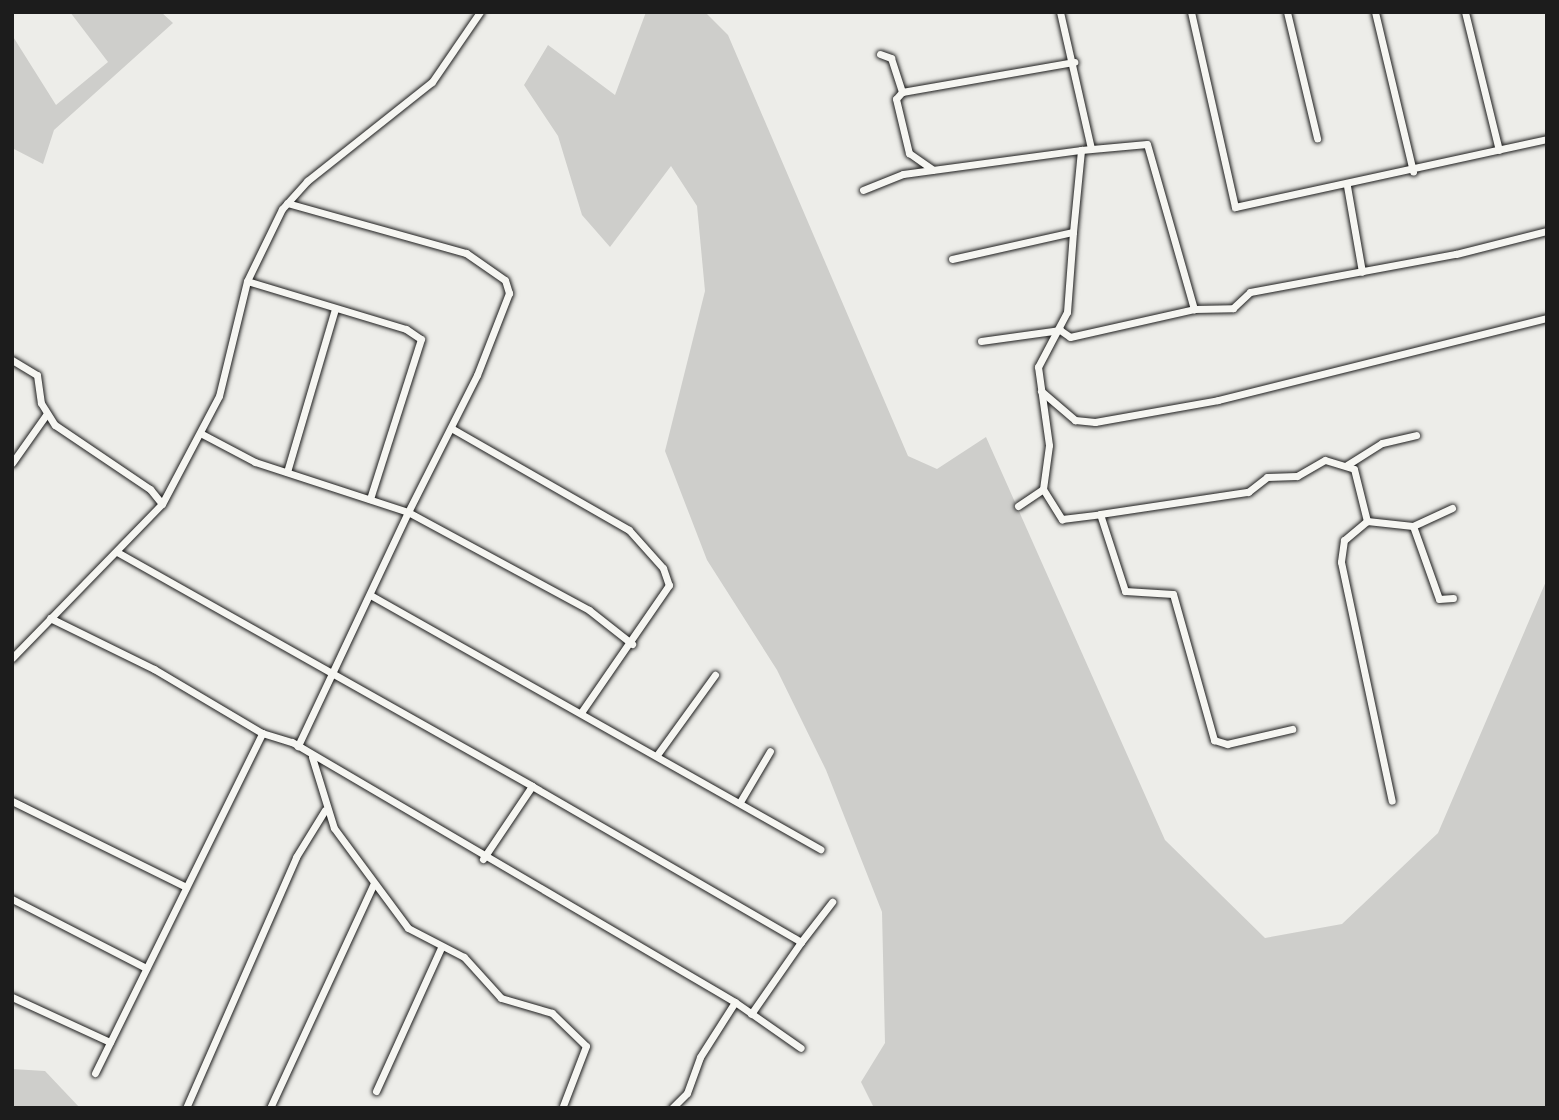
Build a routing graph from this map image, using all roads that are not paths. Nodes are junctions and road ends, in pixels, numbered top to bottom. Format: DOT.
graph roads {
  1 [pos="481,12"];
  2 [pos="1060,12"];
  3 [pos="1191,12"];
  4 [pos="1287,12"];
  5 [pos="1375,12"];
  6 [pos="1465,12"];
  7 [pos="880,54"];
  8 [pos="1074,62"];
  9 [pos="902,92"];
  10 [pos="1317,138"];
  11 [pos="1547,139"];
  12 [pos="1091,148"];
  13 [pos="1081,150"];
  14 [pos="1499,150"];
  15 [pos="934,171"];
  16 [pos="1413,172"];
  17 [pos="1347,186"];
  18 [pos="863,190"];
  19 [pos="287,203"];
  20 [pos="1547,231"];
  21 [pos="1073,232"];
  22 [pos="952,259"];
  23 [pos="1362,272"];
  24 [pos="247,281"];
  25 [pos="335,309"];
  26 [pos="1194,309"];
  27 [pos="1547,318"];
  28 [pos="1060,330"];
  29 [pos="981,341"];
  30 [pos="12,360"];
  31 [pos="1041,391"];
  32 [pos="46,415"];
  33 [pos="451,428"];
  34 [pos="202,434"];
  35 [pos="1416,435"];
  36 [pos="12,463"];
  37 [pos="1347,465"];
  38 [pos="286,472"];
  39 [pos="1043,488"];
  40 [pos="370,499"];
  41 [pos="162,504"];
  42 [pos="1018,506"];
  43 [pos="1452,508"];
  44 [pos="408,512"];
  45 [pos="1100,514"];
  46 [pos="1367,521"];
  47 [pos="1413,526"];
  48 [pos="117,552"];
  49 [pos="372,596"];
  50 [pos="1453,598"];
  51 [pos="50,618"];
  52 [pos="632,644"];
  53 [pos="12,658"];
  54 [pos="715,675"];
  55 [pos="336,676"];
  56 [pos="582,711"];
  57 [pos="1292,729"];
  58 [pos="262,733"];
  59 [pos="298,746"];
  60 [pos="770,751"];
  61 [pos="657,755"];
  62 [pos="312,757"];
  63 [pos="532,786"];
  64 [pos="12,801"];
  65 [pos="1392,801"];
  66 [pos="740,802"];
  67 [pos="326,810"];
  68 [pos="820,849"];
  69 [pos="483,859"];
  70 [pos="373,885"];
  71 [pos="186,887"];
  72 [pos="12,899"];
  73 [pos="832,902"];
  74 [pos="801,942"];
  75 [pos="441,948"];
  76 [pos="146,968"];
  77 [pos="12,998"];
  78 [pos="735,1002"];
  79 [pos="751,1014"];
  80 [pos="110,1042"];
  81 [pos="801,1048"];
  82 [pos="95,1073"];
  83 [pos="376,1091"];
  84 [pos="563,1106"];
  85 [pos="186,1108"];
  86 [pos="270,1108"];
  87 [pos="672,1108"];
  1 -- 19 [label="street"];
  2 -- 8 [label="street"];
  3 -- 17 [label="street"];
  4 -- 10 [label="street"];
  5 -- 16 [label="street"];
  6 -- 14 [label="street"];
  7 -- 9 [label="street"];
  8 -- 9 [label="street"];
  8 -- 12 [label="street"];
  9 -- 15 [label="street"];
  11 -- 14 [label="street"];
  12 -- 13 [label="street"];
  12 -- 26 [label="street"];
  13 -- 15 [label="street"];
  13 -- 21 [label="street"];
  14 -- 16 [label="street"];
  15 -- 18 [label="street"];
  16 -- 17 [label="street"];
  17 -- 23 [label="street"];
  19 -- 24 [label="street"];
  19 -- 33 [label="street"];
  20 -- 23 [label="street"];
  21 -- 22 [label="street"];
  21 -- 28 [label="street"];
  23 -- 26 [label="street"];
  24 -- 25 [label="street"];
  24 -- 34 [label="street"];
  25 -- 38 [label="street"];
  25 -- 40 [label="street"];
  26 -- 28 [label="street"];
  27 -- 31 [label="street"];
  28 -- 29 [label="street"];
  28 -- 31 [label="street"];
  30 -- 32 [label="street"];
  31 -- 39 [label="street"];
  32 -- 36 [label="street"];
  32 -- 41 [label="street"];
  33 -- 44 [label="street"];
  33 -- 52 [label="street"];
  34 -- 38 [label="street"];
  34 -- 41 [label="street"];
  35 -- 37 [label="street"];
  37 -- 45 [label="street"];
  37 -- 46 [label="street"];
  38 -- 40 [label="street"];
  39 -- 42 [label="street"];
  39 -- 45 [label="street"];
  40 -- 44 [label="street"];
  41 -- 48 [label="street"];
  43 -- 47 [label="street"];
  44 -- 49 [label="street"];
  44 -- 52 [label="street"];
  45 -- 57 [label="street"];
  46 -- 47 [label="street"];
  46 -- 65 [label="street"];
  47 -- 50 [label="street"];
  48 -- 51 [label="street"];
  48 -- 55 [label="street"];
  49 -- 55 [label="street"];
  49 -- 56 [label="street"];
  51 -- 53 [label="street"];
  51 -- 58 [label="street"];
  52 -- 56 [label="street"];
  54 -- 61 [label="street"];
  55 -- 59 [label="street"];
  55 -- 63 [label="street"];
  56 -- 61 [label="street"];
  58 -- 59 [label="street"];
  58 -- 71 [label="street"];
  59 -- 62 [label="street"];
  60 -- 66 [label="street"];
  61 -- 66 [label="street"];
  62 -- 67 [label="street"];
  62 -- 69 [label="street"];
  63 -- 69 [label="street"];
  63 -- 74 [label="street"];
  64 -- 71 [label="street"];
  66 -- 68 [label="street"];
  67 -- 70 [label="street"];
  67 -- 85 [label="street"];
  69 -- 78 [label="street"];
  70 -- 75 [label="street"];
  70 -- 86 [label="street"];
  71 -- 76 [label="street"];
  72 -- 76 [label="street"];
  73 -- 74 [label="street"];
  74 -- 79 [label="street"];
  75 -- 83 [label="street"];
  75 -- 84 [label="street"];
  76 -- 80 [label="street"];
  77 -- 80 [label="street"];
  78 -- 79 [label="street"];
  78 -- 87 [label="street"];
  79 -- 81 [label="street"];
  80 -- 82 [label="street"];
}
